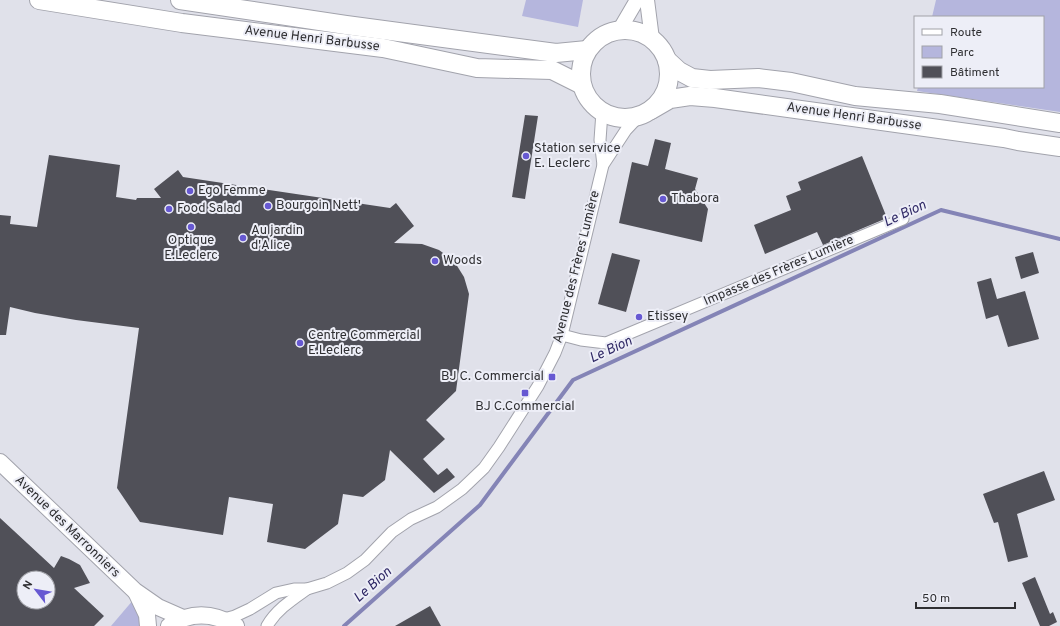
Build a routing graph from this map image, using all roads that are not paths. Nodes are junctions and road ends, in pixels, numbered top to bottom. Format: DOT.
graph roads {
  1 [pos="39,0"];
  2 [pos="637,0"];
  3 [pos="647,0"];
  4 [pos="190,1"];
  5 [pos="620,29"];
  6 [pos="652,39"];
  7 [pos="587,50"];
  8 [pos="667,60"];
  9 [pos="582,85"];
  10 [pos="602,112"];
  11 [pos="645,113"];
  12 [pos="1060,123"];
  13 [pos="1060,147"];
  14 [pos="603,165"];
  15 [pos="904,219"];
  16 [pos="562,335"];
  17 [pos="0,462"];
  18 [pos="307,589"];
  19 [pos="135,591"];
  20 [pos="183,618"];
  21 [pos="230,622"];
  22 [pos="148,626"];
  23 [pos="169,626"];
  24 [pos="268,626"];
  1 -- 9 [label="main road, Avenue Henri Barbusse"];
  2 -- 5 [label="street"];
  3 -- 6 [label="street"];
  4 -- 7 [label="main road, Avenue Henri Barbusse"];
  5 -- 6 [label="main road"];
  5 -- 7 [label="main road"];
  6 -- 8 [label="main road"];
  7 -- 9 [label="main road"];
  8 -- 11 [label="main road"];
  8 -- 12 [label="main road, Avenue Henri Barbusse"];
  9 -- 10 [label="main road"];
  10 -- 11 [label="main road"];
  10 -- 14 [label="street, Avenue des Frères Lumière"];
  11 -- 13 [label="main road, Avenue Henri Barbusse"];
  11 -- 14 [label="street, Avenue des Frères Lumière"];
  14 -- 16 [label="street, Avenue des Frères Lumière"];
  15 -- 16 [label="street, Impasse des Frères Lumière"];
  16 -- 18 [label="street, Avenue des Frères Lumière"];
  17 -- 19 [label="main road, Avenue des Marronniers"];
  18 -- 21 [label="street, Avenue des Frères Lumière"];
  18 -- 24 [label="street, Avenue des Frères Lumière"];
  19 -- 20 [label="main road, Avenue des Marronniers"];
  19 -- 22 [label="main road, Avenue des Marronniers"];
  20 -- 21 [label="main road"];
  20 -- 23 [label="main road"];
}
